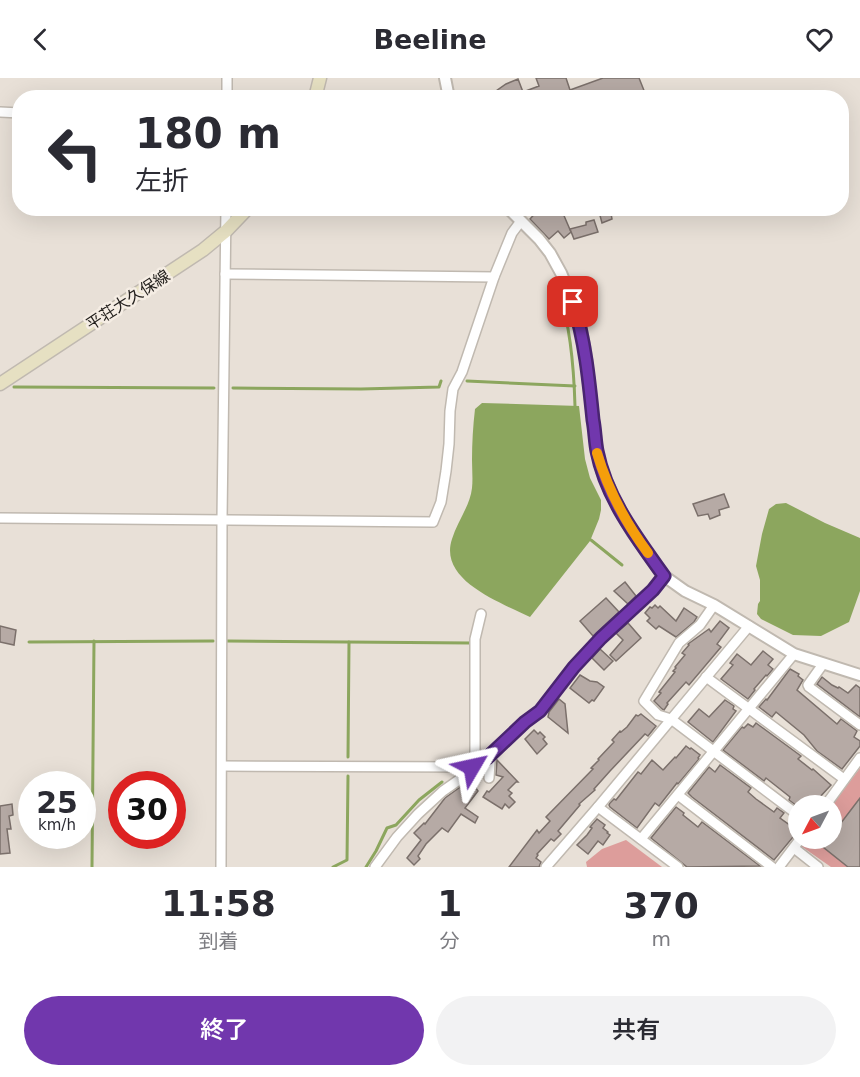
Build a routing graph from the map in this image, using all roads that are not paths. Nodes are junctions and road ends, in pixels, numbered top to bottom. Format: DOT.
graph roads {
  1 [pos="226,216"];
  2 [pos="240,216"];
  3 [pos="515,216"];
  4 [pos="520,221"];
  5 [pos="226,231"];
  6 [pos="225,274"];
  7 [pos="494,277"];
  8 [pos="0,384"];
  9 [pos="0,518"];
  10 [pos="222,519"];
  11 [pos="664,576"];
  12 [pos="714,605"];
  13 [pos="481,614"];
  14 [pos="749,626"];
  15 [pos="794,654"];
  16 [pos="823,664"];
  17 [pos="860,675"];
  18 [pos="706,677"];
  19 [pos="749,708"];
  20 [pos="671,719"];
  21 [pos="860,725"];
  22 [pos="714,751"];
  23 [pos="487,758"];
  24 [pos="860,758"];
  25 [pos="222,766"];
  26 [pos="472,767"];
  27 [pos="489,778"];
  28 [pos="844,779"];
  29 [pos="678,795"];
  30 [pos="833,795"];
  31 [pos="598,807"];
  32 [pos="788,807"];
  33 [pos="641,839"];
  34 [pos="793,849"];
  35 [pos="795,849"];
  36 [pos="221,867"];
  37 [pos="375,867"];
  38 [pos="546,867"];
  39 [pos="678,867"];
  40 [pos="772,867"];
  41 [pos="779,867"];
  42 [pos="818,867"];
  1 -- 5 [label="street"];
  2 -- 5 [label="main road, 平荘大久保線"];
  3 -- 4 [label="street"];
  4 -- 7 [label="street"];
  4 -- 11 [label="street"];
  5 -- 6 [label="street"];
  5 -- 8 [label="main road, 平荘大久保線"];
  6 -- 7 [label="street"];
  6 -- 10 [label="street"];
  7 -- 10 [label="street"];
  9 -- 10 [label="street"];
  10 -- 25 [label="street"];
  11 -- 12 [label="street"];
  11 -- 23 [label="street"];
  12 -- 14 [label="street"];
  12 -- 20 [label="street"];
  13 -- 26 [label="street"];
  14 -- 15 [label="street"];
  14 -- 18 [label="street"];
  15 -- 16 [label="street"];
  15 -- 19 [label="street"];
  16 -- 17 [label="street"];
  16 -- 21 [label="street"];
  18 -- 19 [label="street"];
  18 -- 20 [label="street"];
  19 -- 22 [label="street"];
  19 -- 28 [label="street"];
  20 -- 22 [label="street"];
  20 -- 31 [label="street"];
  22 -- 29 [label="street"];
  22 -- 32 [label="street"];
  23 -- 26 [label="street"];
  23 -- 27 [label="street"];
  24 -- 28 [label="street"];
  25 -- 26 [label="street"];
  25 -- 36 [label="street"];
  26 -- 37 [label="street"];
  28 -- 30 [label="street"];
  29 -- 33 [label="street"];
  29 -- 40 [label="street"];
  31 -- 33 [label="street"];
  31 -- 38 [label="street"];
  33 -- 39 [label="street"];
  34 -- 41 [label="street"];
  35 -- 42 [label="street"];
}
